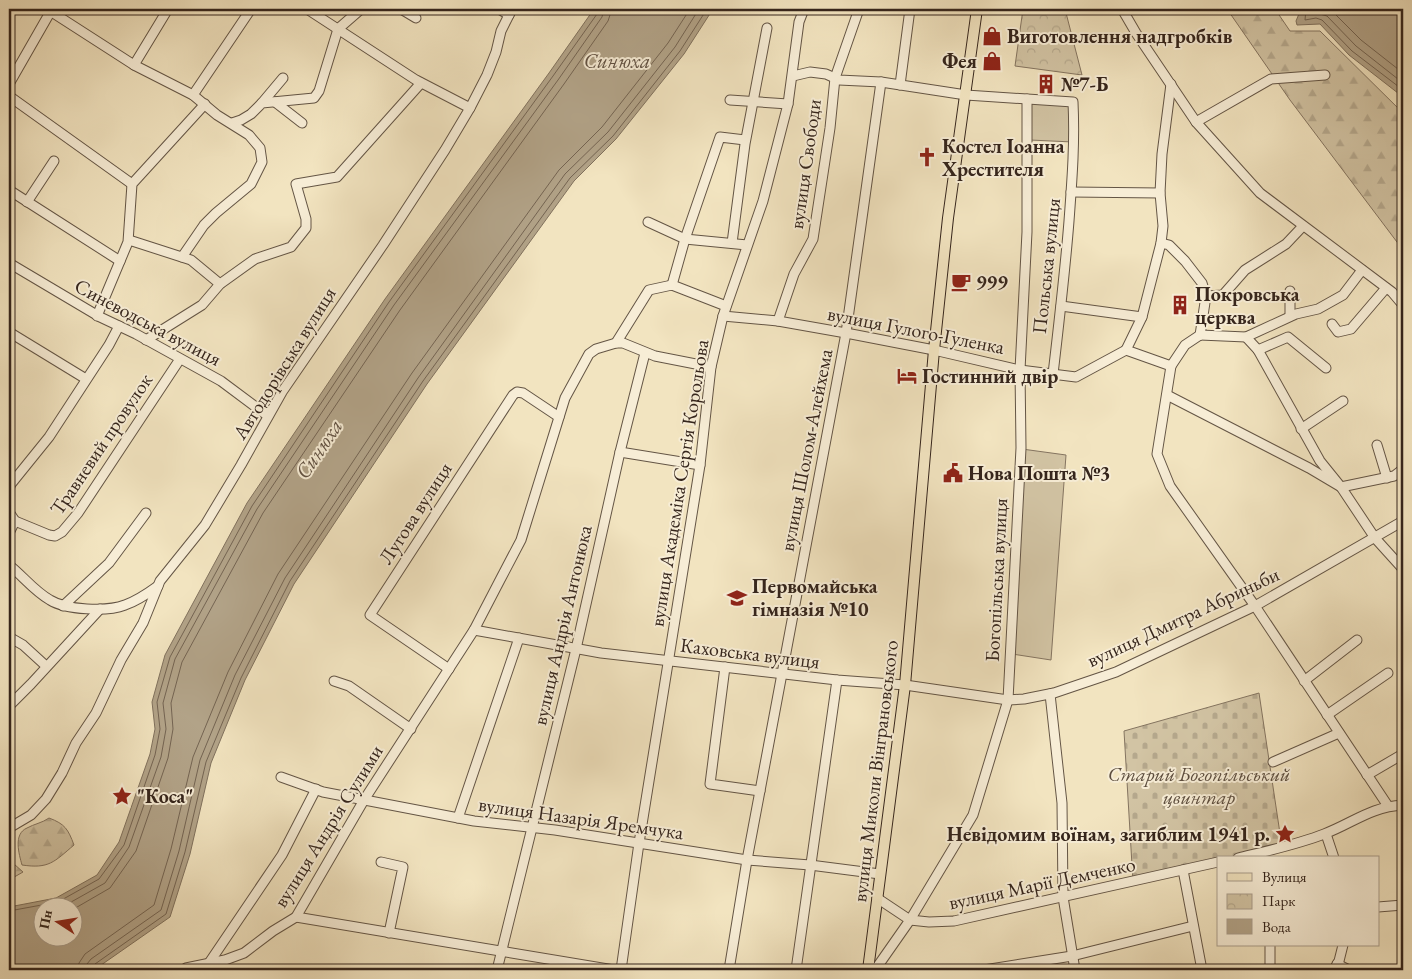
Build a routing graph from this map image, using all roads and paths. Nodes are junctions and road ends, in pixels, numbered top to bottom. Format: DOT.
graph roads {
  1 [pos="168,9"];
  2 [pos="251,9"];
  3 [pos="307,9"];
  4 [pos="361,9"];
  5 [pos="401,9"];
  6 [pos="500,9"];
  7 [pos="804,9"];
  8 [pos="859,9"];
  9 [pos="910,9"];
  10 [pos="977,9"];
  11 [pos="1122,9"];
  12 [pos="50,10"];
  13 [pos="510,12"];
  14 [pos="416,18"];
  15 [pos="767,28"];
  16 [pos="338,29"];
  17 [pos="134,65"];
  18 [pos="1325,75"];
  19 [pos="793,76"];
  20 [pos="283,78"];
  21 [pos="835,78"];
  22 [pos="881,82"];
  23 [pos="421,83"];
  24 [pos="9,84"];
  25 [pos="1171,84"];
  26 [pos="900,85"];
  27 [pos="966,94"];
  28 [pos="193,95"];
  29 [pos="9,96"];
  30 [pos="1027,99"];
  31 [pos="730,100"];
  32 [pos="753,100"];
  33 [pos="275,102"];
  34 [pos="262,103"];
  35 [pos="205,104"];
  36 [pos="788,104"];
  37 [pos="470,108"];
  38 [pos="1196,122"];
  39 [pos="232,123"];
  40 [pos="302,123"];
  41 [pos="745,140"];
  42 [pos="54,161"];
  43 [pos="132,184"];
  44 [pos="9,190"];
  45 [pos="1071,192"];
  46 [pos="1160,193"];
  47 [pos="27,202"];
  48 [pos="648,222"];
  49 [pos="1304,226"];
  50 [pos="685,239"];
  51 [pos="129,240"];
  52 [pos="732,243"];
  53 [pos="1161,243"];
  54 [pos="747,245"];
  55 [pos="182,257"];
  56 [pos="120,260"];
  57 [pos="9,263"];
  58 [pos="1362,270"];
  59 [pos="220,284"];
  60 [pos="672,285"];
  61 [pos="1386,288"];
  62 [pos="1290,290"];
  63 [pos="1206,296"];
  64 [pos="1403,305"];
  65 [pos="726,306"];
  66 [pos="1061,306"];
  67 [pos="97,316"];
  68 [pos="723,316"];
  69 [pos="1290,316"];
  70 [pos="1142,317"];
  71 [pos="778,322"];
  72 [pos="1332,324"];
  73 [pos="118,326"];
  74 [pos="9,332"];
  75 [pos="846,333"];
  76 [pos="1200,336"];
  77 [pos="1246,337"];
  78 [pos="146,340"];
  79 [pos="616,343"];
  80 [pos="934,350"];
  81 [pos="1126,350"];
  82 [pos="1258,350"];
  83 [pos="645,353"];
  84 [pos="180,359"];
  85 [pos="1171,366"];
  86 [pos="711,367"];
  87 [pos="1326,368"];
  88 [pos="1020,370"];
  89 [pos="1053,374"];
  90 [pos="86,379"];
  91 [pos="1167,395"];
  92 [pos="1343,401"];
  93 [pos="268,416"];
  94 [pos="559,417"];
  95 [pos="1301,429"];
  96 [pos="1377,446"];
  97 [pos="620,452"];
  98 [pos="700,465"];
  99 [pos="1403,469"];
  100 [pos="1387,478"];
  101 [pos="9,484"];
  102 [pos="1341,487"];
  103 [pos="9,512"];
  104 [pos="146,513"];
  105 [pos="15,521"];
  106 [pos="1403,521"];
  107 [pos="9,533"];
  108 [pos="1375,538"];
  109 [pos="9,565"];
  110 [pos="1403,569"];
  111 [pos="158,586"];
  112 [pos="63,606"];
  113 [pos="1255,606"];
  114 [pos="100,609"];
  115 [pos="474,630"];
  116 [pos="9,637"];
  117 [pos="519,638"];
  118 [pos="1357,640"];
  119 [pos="576,648"];
  120 [pos="670,661"];
  121 [pos="46,666"];
  122 [pos="725,667"];
  123 [pos="449,669"];
  124 [pos="1388,673"];
  125 [pos="782,674"];
  126 [pos="837,680"];
  127 [pos="334,681"];
  128 [pos="1304,681"];
  129 [pos="904,685"];
  130 [pos="1050,694"];
  131 [pos="1008,700"];
  132 [pos="9,706"];
  133 [pos="1327,715"];
  134 [pos="410,728"];
  135 [pos="1339,733"];
  136 [pos="1403,754"];
  137 [pos="1273,762"];
  138 [pos="1367,775"];
  139 [pos="280,777"];
  140 [pos="316,789"];
  141 [pos="760,791"];
  142 [pos="364,800"];
  143 [pos="1403,805"];
  144 [pos="1388,806"];
  145 [pos="458,818"];
  146 [pos="9,828"];
  147 [pos="532,828"];
  148 [pos="1326,834"];
  149 [pos="639,843"];
  150 [pos="1246,856"];
  151 [pos="1333,856"];
  152 [pos="747,860"];
  153 [pos="381,862"];
  154 [pos="1217,862"];
  155 [pos="810,865"];
  156 [pos="1183,870"];
  157 [pos="880,874"];
  158 [pos="1063,897"];
  159 [pos="877,898"];
  160 [pos="1403,905"];
  161 [pos="1380,907"];
  162 [pos="296,917"];
  163 [pos="910,920"];
  164 [pos="1193,926"];
  165 [pos="389,933"];
  166 [pos="1270,946"];
  167 [pos="1343,946"];
  168 [pos="501,952"];
  169 [pos="1072,956"];
  170 [pos="209,963"];
  171 [pos="1336,967"];
  172 [pos="186,968"];
  173 [pos="880,968"];
  174 [pos="497,970"];
  175 [pos="614,970"];
  176 [pos="621,970"];
  177 [pos="729,970"];
  178 [pos="796,970"];
  179 [pos="868,970"];
  180 [pos="984,970"];
  181 [pos="1075,970"];
  182 [pos="1202,970"];
  183 [pos="1270,970"];
  184 [pos="1349,970"];
  1 -- 17 [label="street"];
  2 -- 28 [label="street"];
  3 -- 16 [label="street"];
  4 -- 16 [label="street"];
  5 -- 14 [label="street"];
  6 -- 13 [label="street"];
  7 -- 19 [label="street, вулиця Академіка Сергія Корольова"];
  8 -- 21 [label="street, вулиця Свободи"];
  9 -- 26 [label="street"];
  10 -- 27 [label="main road, вулиця Миколи Вінграновського"];
  11 -- 25 [label="street"];
  12 -- 17 [label="street"];
  12 -- 24 [label="street"];
  13 -- 37 [label="street, Автодорівська вулиця"];
  15 -- 32 [label="street"];
  16 -- 23 [label="street"];
  16 -- 33 [label="street"];
  17 -- 28 [label="street"];
  18 -- 38 [label="street"];
  19 -- 21 [label="street"];
  19 -- 36 [label="street, вулиця Академіка Сергія Корольова"];
  20 -- 34 [label="street"];
  21 -- 22 [label="street"];
  21 -- 71 [label="street, вулиця Свободи"];
  22 -- 26 [label="street"];
  22 -- 75 [label="street, вулиця Шолом-Алейхема"];
  23 -- 37 [label="street"];
  23 -- 59 [label="street"];
  25 -- 38 [label="street"];
  25 -- 46 [label="street"];
  26 -- 27 [label="street"];
  27 -- 30 [label="street"];
  27 -- 80 [label="main road, вулиця Миколи Вінграновського"];
  28 -- 35 [label="street"];
  29 -- 43 [label="street"];
  30 -- 45 [label="street, Польська вулиця"];
  30 -- 88 [label="street, Богопільська вулиця"];
  31 -- 32 [label="street"];
  32 -- 36 [label="street"];
  32 -- 41 [label="street"];
  33 -- 34 [label="street"];
  33 -- 40 [label="street"];
  34 -- 39 [label="street"];
  35 -- 39 [label="street"];
  35 -- 43 [label="street"];
  36 -- 54 [label="street, вулиця Академіка Сергія Корольова"];
  37 -- 93 [label="street, Автодорівська вулиця"];
  38 -- 49 [label="street"];
  39 -- 55 [label="street"];
  41 -- 50 [label="street"];
  41 -- 52 [label="street"];
  42 -- 47 [label="street"];
  43 -- 51 [label="street"];
  44 -- 47 [label="street"];
  45 -- 46 [label="street"];
  45 -- 66 [label="street, Польська вулиця"];
  46 -- 53 [label="street"];
  47 -- 56 [label="street"];
  48 -- 50 [label="street"];
  49 -- 58 [label="street"];
  49 -- 63 [label="street"];
  50 -- 52 [label="street"];
  50 -- 60 [label="street"];
  51 -- 55 [label="street"];
  51 -- 56 [label="street"];
  52 -- 54 [label="street"];
  53 -- 63 [label="street"];
  53 -- 70 [label="street"];
  54 -- 65 [label="street, вулиця Академіка Сергія Корольова"];
  55 -- 59 [label="street"];
  56 -- 67 [label="street"];
  57 -- 67 [label="street, Синеводська вулиця"];
  58 -- 61 [label="street"];
  58 -- 69 [label="street"];
  59 -- 78 [label="street"];
  60 -- 65 [label="street"];
  60 -- 79 [label="street"];
  61 -- 64 [label="street"];
  61 -- 72 [label="street"];
  62 -- 69 [label="street"];
  63 -- 76 [label="street"];
  65 -- 68 [label="street, вулиця Академіка Сергія Корольова"];
  66 -- 70 [label="street"];
  66 -- 89 [label="street, Польська вулиця"];
  67 -- 73 [label="street, Синеводська вулиця"];
  68 -- 71 [label="street, вулиця Гулого-Гуленка"];
  68 -- 86 [label="street, вулиця Академіка Сергія Корольова"];
  69 -- 77 [label="street"];
  70 -- 81 [label="street"];
  71 -- 75 [label="street, вулиця Гулого-Гуленка"];
  73 -- 78 [label="street, Синеводська вулиця"];
  73 -- 90 [label="street"];
  74 -- 90 [label="street"];
  75 -- 80 [label="street, вулиця Гулого-Гуленка"];
  75 -- 125 [label="street, вулиця Шолом-Алейхема"];
  76 -- 77 [label="street"];
  76 -- 85 [label="street"];
  77 -- 82 [label="street"];
  78 -- 84 [label="street, Синеводська вулиця"];
  79 -- 83 [label="street"];
  79 -- 94 [label="street, вулиця Андрія Сулими"];
  80 -- 88 [label="street, вулиця Гулого-Гуленка"];
  80 -- 129 [label="main road, вулиця Миколи Вінграновського"];
  81 -- 85 [label="street"];
  81 -- 89 [label="street, вулиця Гулого-Гуленка"];
  82 -- 87 [label="street"];
  82 -- 95 [label="street"];
  83 -- 86 [label="street"];
  83 -- 97 [label="street, вулиця Андрія Антонюка"];
  84 -- 93 [label="street, Синеводська вулиця"];
  84 -- 105 [label="street, Травневий провулок"];
  85 -- 91 [label="street"];
  86 -- 98 [label="street, вулиця Академіка Сергія Корольова"];
  88 -- 89 [label="street, вулиця Гулого-Гуленка"];
  88 -- 131 [label="street, Богопільська вулиця"];
  90 -- 101 [label="street"];
  91 -- 102 [label="street"];
  91 -- 113 [label="street"];
  92 -- 95 [label="street"];
  93 -- 111 [label="street, Автодорівська вулиця"];
  94 -- 115 [label="street, вулиця Андрія Сулими"];
  94 -- 123 [label="street, Лугова вулиця"];
  95 -- 102 [label="street"];
  96 -- 100 [label="street"];
  97 -- 98 [label="street"];
  97 -- 119 [label="street, вулиця Андрія Антонюка"];
  98 -- 120 [label="street, вулиця Академіка Сергія Корольова"];
  99 -- 100 [label="street"];
  100 -- 102 [label="street"];
  102 -- 108 [label="street"];
  103 -- 105 [label="street"];
  104 -- 112 [label="street"];
  105 -- 107 [label="street"];
  106 -- 108 [label="street, вулиця Дмитра Абриньби"];
  108 -- 110 [label="street"];
  108 -- 113 [label="street, вулиця Дмитра Абриньби"];
  109 -- 112 [label="street"];
  111 -- 114 [label="street, Автодорівська вулиця"];
  111 -- 146 [label="street"];
  112 -- 114 [label="street, Автодорівська вулиця"];
  113 -- 128 [label="street"];
  113 -- 130 [label="street, вулиця Дмитра Абриньби"];
  114 -- 121 [label="street"];
  115 -- 117 [label="street, Каховська вулиця"];
  115 -- 123 [label="street, вулиця Андрія Сулими"];
  116 -- 121 [label="street"];
  117 -- 119 [label="street, Каховська вулиця"];
  117 -- 145 [label="street"];
  118 -- 128 [label="street"];
  119 -- 120 [label="street, Каховська вулиця"];
  119 -- 147 [label="street, вулиця Андрія Антонюка"];
  120 -- 122 [label="street, Каховська вулиця"];
  120 -- 149 [label="street, вулиця Академіка Сергія Корольова"];
  121 -- 132 [label="street"];
  122 -- 125 [label="street, Каховська вулиця"];
  122 -- 141 [label="street"];
  123 -- 134 [label="street, вулиця Андрія Сулими"];
  124 -- 133 [label="street"];
  125 -- 126 [label="street, Каховська вулиця"];
  125 -- 141 [label="street, вулиця Шолом-Алейхема"];
  126 -- 129 [label="street, Каховська вулиця"];
  126 -- 155 [label="street"];
  127 -- 134 [label="street"];
  128 -- 133 [label="street"];
  129 -- 131 [label="street, вулиця Дмитра Абриньби"];
  129 -- 157 [label="main road, вулиця Миколи Вінграновського"];
  130 -- 131 [label="street, вулиця Дмитра Абриньби"];
  130 -- 158 [label="street"];
  131 -- 163 [label="street, Богопільська вулиця"];
  133 -- 135 [label="street"];
  134 -- 142 [label="street, вулиця Андрія Сулими"];
  135 -- 137 [label="street"];
  135 -- 138 [label="street"];
  136 -- 138 [label="street"];
  138 -- 144 [label="street"];
  139 -- 140 [label="street, вулиця Назарія Яремчука"];
  140 -- 142 [label="street, вулиця Назарія Яремчука"];
  140 -- 170 [label="street"];
  141 -- 152 [label="street, вулиця Шолом-Алейхема"];
  142 -- 145 [label="street, вулиця Назарія Яремчука"];
  142 -- 162 [label="street, вулиця Андрія Сулими"];
  143 -- 144 [label="street"];
  144 -- 148 [label="street"];
  145 -- 147 [label="street, вулиця Назарія Яремчука"];
  147 -- 149 [label="street, вулиця Назарія Яремчука"];
  147 -- 168 [label="street, вулиця Андрія Антонюка"];
  148 -- 150 [label="street"];
  148 -- 151 [label="street"];
  149 -- 152 [label="street, вулиця Назарія Яремчука"];
  149 -- 176 [label="street, вулиця Академіка Сергія Корольова"];
  152 -- 155 [label="street, вулиця Назарія Яремчука"];
  152 -- 177 [label="street, вулиця Шолом-Алейхема"];
  153 -- 165 [label="street"];
  154 -- 156 [label="street, вулиця Марії Демченко"];
  155 -- 157 [label="street, вулиця Назарія Яремчука"];
  155 -- 178 [label="street"];
  156 -- 158 [label="street, вулиця Марії Демченко"];
  156 -- 164 [label="street"];
  157 -- 159 [label="main road, вулиця Миколи Вінграновського"];
  158 -- 163 [label="street, вулиця Марії Демченко"];
  158 -- 169 [label="street"];
  159 -- 163 [label="street, вулиця Марії Демченко"];
  159 -- 179 [label="main road, вулиця Миколи Вінграновського"];
  160 -- 161 [label="street"];
  162 -- 165 [label="street"];
  162 -- 170 [label="street, вулиця Андрія Сулими"];
  163 -- 173 [label="street, Богопільська вулиця"];
  164 -- 169 [label="street"];
  164 -- 182 [label="street"];
  165 -- 168 [label="street"];
  166 -- 183 [label="street"];
  167 -- 171 [label="street"];
  168 -- 174 [label="street, вулиця Андрія Антонюка"];
  168 -- 175 [label="street"];
  169 -- 180 [label="street"];
  169 -- 181 [label="street"];
  170 -- 172 [label="street, вулиця Андрія Сулими"];
  171 -- 184 [label="street"];
}
